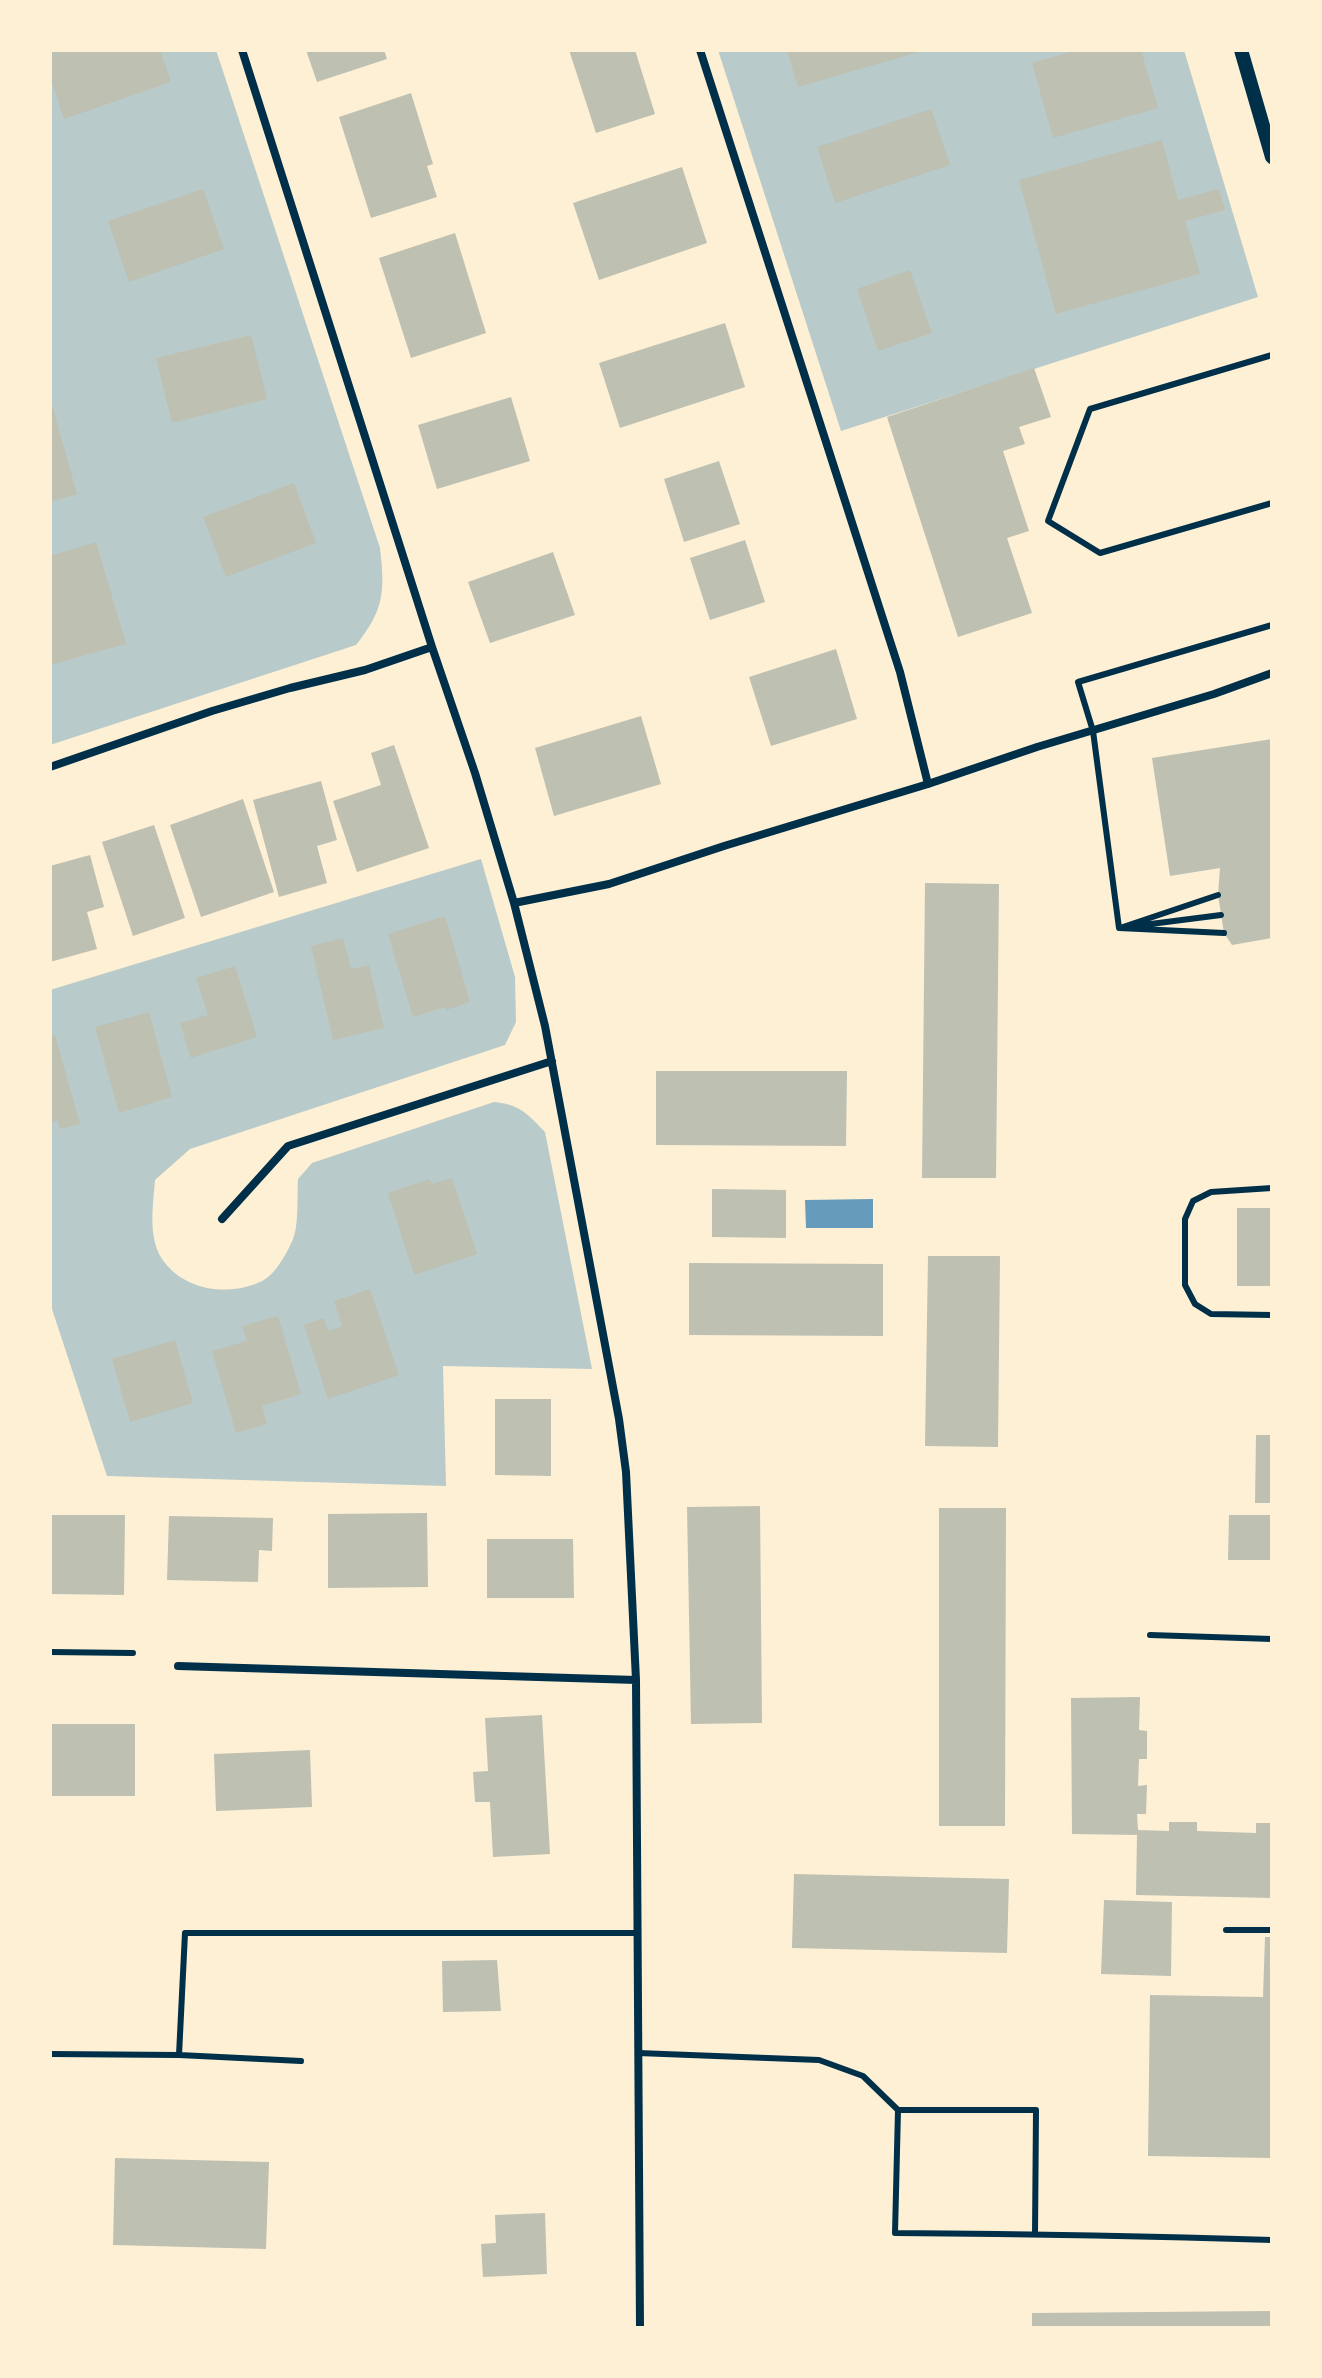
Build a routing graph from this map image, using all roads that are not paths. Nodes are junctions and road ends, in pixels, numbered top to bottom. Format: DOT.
graph roads {
  1 [pos="242,50"];
  2 [pos="700,50"];
  3 [pos="1241,50"];
  4 [pos="1272,157"];
  5 [pos="1272,355"];
  6 [pos="1272,503"];
  7 [pos="1272,625"];
  8 [pos="432,647"];
  9 [pos="1272,673"];
  10 [pos="1093,731"];
  11 [pos="50,767"];
  12 [pos="928,784"];
  13 [pos="1218,895"];
  14 [pos="514,903"];
  15 [pos="1221,915"];
  16 [pos="1119,928"];
  17 [pos="1224,933"];
  18 [pos="552,1061"];
  19 [pos="1272,1188"];
  20 [pos="222,1219"];
  21 [pos="1272,1315"];
  22 [pos="1150,1635"];
  23 [pos="1272,1639"];
  24 [pos="50,1652"];
  25 [pos="133,1653"];
  26 [pos="178,1666"];
  27 [pos="636,1680"];
  28 [pos="1226,1930"];
  29 [pos="1272,1930"];
  30 [pos="637,1933"];
  31 [pos="638,2053"];
  32 [pos="50,2054"];
  33 [pos="179,2055"];
  34 [pos="301,2061"];
  35 [pos="898,2110"];
  36 [pos="1035,2234"];
  37 [pos="1272,2240"];
  38 [pos="640,2328"];
  1 -- 8 [label="street"];
  2 -- 12 [label="street"];
  3 -- 4 [label="street"];
  5 -- 6 [label="lane"];
  7 -- 10 [label="lane"];
  8 -- 11 [label="street"];
  8 -- 14 [label="street"];
  9 -- 10 [label="street"];
  10 -- 12 [label="street"];
  10 -- 16 [label="lane"];
  12 -- 14 [label="street"];
  13 -- 16 [label="lane"];
  14 -- 18 [label="street"];
  15 -- 16 [label="lane"];
  16 -- 17 [label="lane"];
  18 -- 20 [label="street"];
  18 -- 27 [label="street"];
  19 -- 21 [label="lane"];
  22 -- 23 [label="lane"];
  24 -- 25 [label="lane"];
  26 -- 27 [label="street"];
  27 -- 30 [label="street"];
  28 -- 29 [label="lane"];
  30 -- 31 [label="street"];
  30 -- 33 [label="lane"];
  31 -- 35 [label="lane"];
  31 -- 38 [label="street"];
  32 -- 33 [label="lane"];
  33 -- 34 [label="lane"];
  35 -- 36 [label="lane"];
  35 -- 36 [label="lane"];
  36 -- 37 [label="lane"];
}
